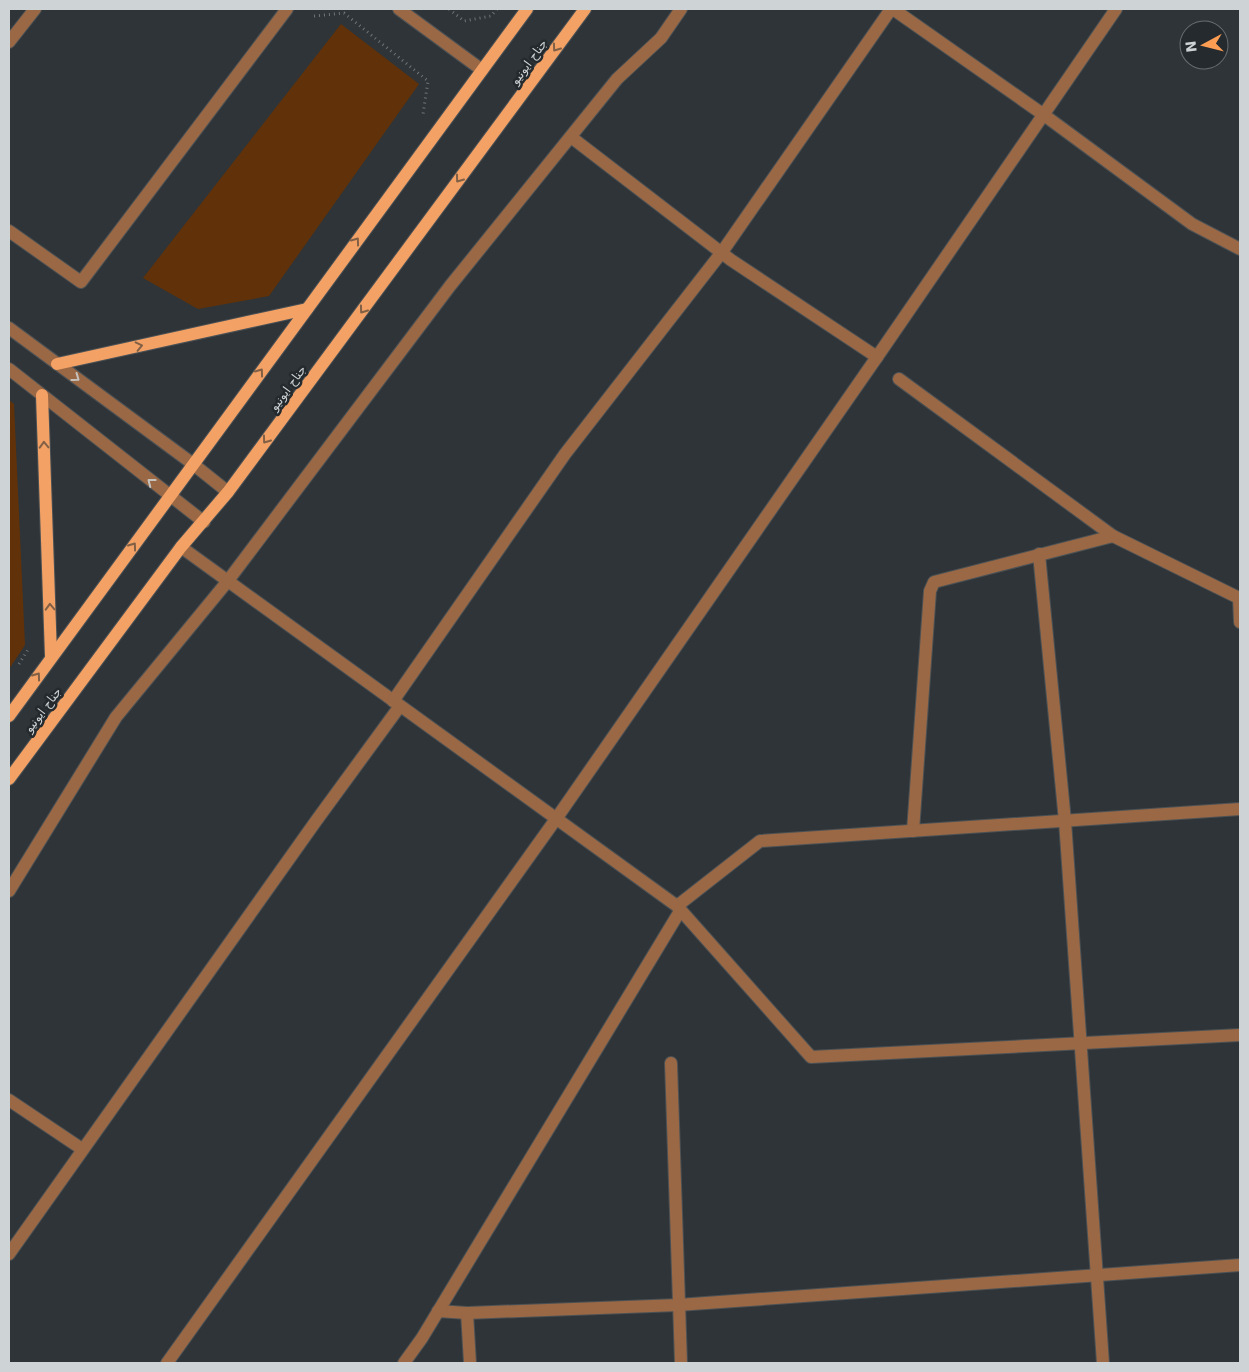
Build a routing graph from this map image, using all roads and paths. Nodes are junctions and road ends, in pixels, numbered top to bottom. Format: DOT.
graph roads {
  1 [pos="35,9"];
  2 [pos="287,9"];
  3 [pos="399,9"];
  4 [pos="449,9"];
  5 [pos="497,9"];
  6 [pos="527,9"];
  7 [pos="585,9"];
  8 [pos="681,9"];
  9 [pos="892,9"];
  10 [pos="1116,9"];
  11 [pos="314,16"];
  12 [pos="9,42"];
  13 [pos="482,70"];
  14 [pos="1044,115"];
  15 [pos="418,120"];
  16 [pos="571,137"];
  17 [pos="9,231"];
  18 [pos="1240,249"];
  19 [pos="722,252"];
  20 [pos="307,309"];
  21 [pos="9,328"];
  22 [pos="876,357"];
  23 [pos="57,364"];
  24 [pos="9,368"];
  25 [pos="899,379"];
  26 [pos="42,395"];
  27 [pos="193,464"];
  28 [pos="228,492"];
  29 [pos="170,496"];
  30 [pos="204,522"];
  31 [pos="1113,536"];
  32 [pos="181,547"];
  33 [pos="1039,554"];
  34 [pos="227,582"];
  35 [pos="1240,622"];
  36 [pos="51,656"];
  37 [pos="396,704"];
  38 [pos="9,716"];
  39 [pos="9,779"];
  40 [pos="1240,809"];
  41 [pos="556,818"];
  42 [pos="1065,821"];
  43 [pos="913,831"];
  44 [pos="9,891"];
  45 [pos="679,908"];
  46 [pos="1240,1035"];
  47 [pos="1080,1043"];
  48 [pos="671,1063"];
  49 [pos="9,1100"];
  50 [pos="82,1149"];
  51 [pos="9,1254"];
  52 [pos="1240,1265"];
  53 [pos="1096,1276"];
  54 [pos="678,1305"];
  55 [pos="438,1311"];
  56 [pos="467,1313"];
  57 [pos="167,1363"];
  58 [pos="404,1363"];
  59 [pos="470,1363"];
  60 [pos="681,1363"];
  61 [pos="1103,1363"];
  1 -- 12 [label="street"];
  2 -- 17 [label="street"];
  3 -- 13 [label="street"];
  4 -- 5 [label="path"];
  6 -- 13 [label="main road, جناح ایونیو"];
  7 -- 28 [label="main road, جناح ایونیو, one-way"];
  8 -- 16 [label="street"];
  9 -- 14 [label="street"];
  9 -- 19 [label="street"];
  10 -- 14 [label="street"];
  11 -- 15 [label="path"];
  20 -- 13 [label="main road, جناح ایونیو, one-way"];
  14 -- 18 [label="street"];
  14 -- 22 [label="street"];
  16 -- 19 [label="street"];
  16 -- 34 [label="street"];
  19 -- 22 [label="street"];
  19 -- 37 [label="street"];
  23 -- 20 [label="main road, one-way"];
  27 -- 20 [label="main road, جناح ایونیو, one-way"];
  21 -- 23 [label="street"];
  22 -- 41 [label="street"];
  23 -- 27 [label="street, one-way"];
  24 -- 26 [label="street"];
  25 -- 31 [label="street"];
  29 -- 26 [label="street, one-way"];
  36 -- 26 [label="main road, one-way"];
  27 -- 28 [label="street"];
  27 -- 29 [label="main road, جناح ایونیو"];
  28 -- 30 [label="main road, جناح ایونیو"];
  29 -- 30 [label="street"];
  36 -- 29 [label="main road, جناح ایونیو, one-way"];
  30 -- 32 [label="main road, جناح ایونیو"];
  31 -- 33 [label="street"];
  31 -- 35 [label="street"];
  32 -- 34 [label="street"];
  32 -- 39 [label="main road, جناح ایونیو"];
  33 -- 42 [label="street"];
  33 -- 43 [label="street"];
  34 -- 37 [label="street"];
  34 -- 44 [label="street"];
  38 -- 36 [label="main road, جناح ایونیو, one-way"];
  37 -- 41 [label="street"];
  37 -- 50 [label="street"];
  40 -- 42 [label="street"];
  41 -- 45 [label="street"];
  41 -- 57 [label="street"];
  42 -- 43 [label="street"];
  42 -- 47 [label="street"];
  43 -- 45 [label="street"];
  45 -- 47 [label="street"];
  45 -- 55 [label="street"];
  46 -- 47 [label="street"];
  47 -- 53 [label="street"];
  48 -- 54 [label="street"];
  49 -- 50 [label="street"];
  50 -- 51 [label="street"];
  52 -- 53 [label="street"];
  53 -- 54 [label="street"];
  53 -- 61 [label="street"];
  54 -- 56 [label="street"];
  54 -- 60 [label="street"];
  55 -- 56 [label="street"];
  55 -- 58 [label="street"];
  56 -- 59 [label="street"];
}
